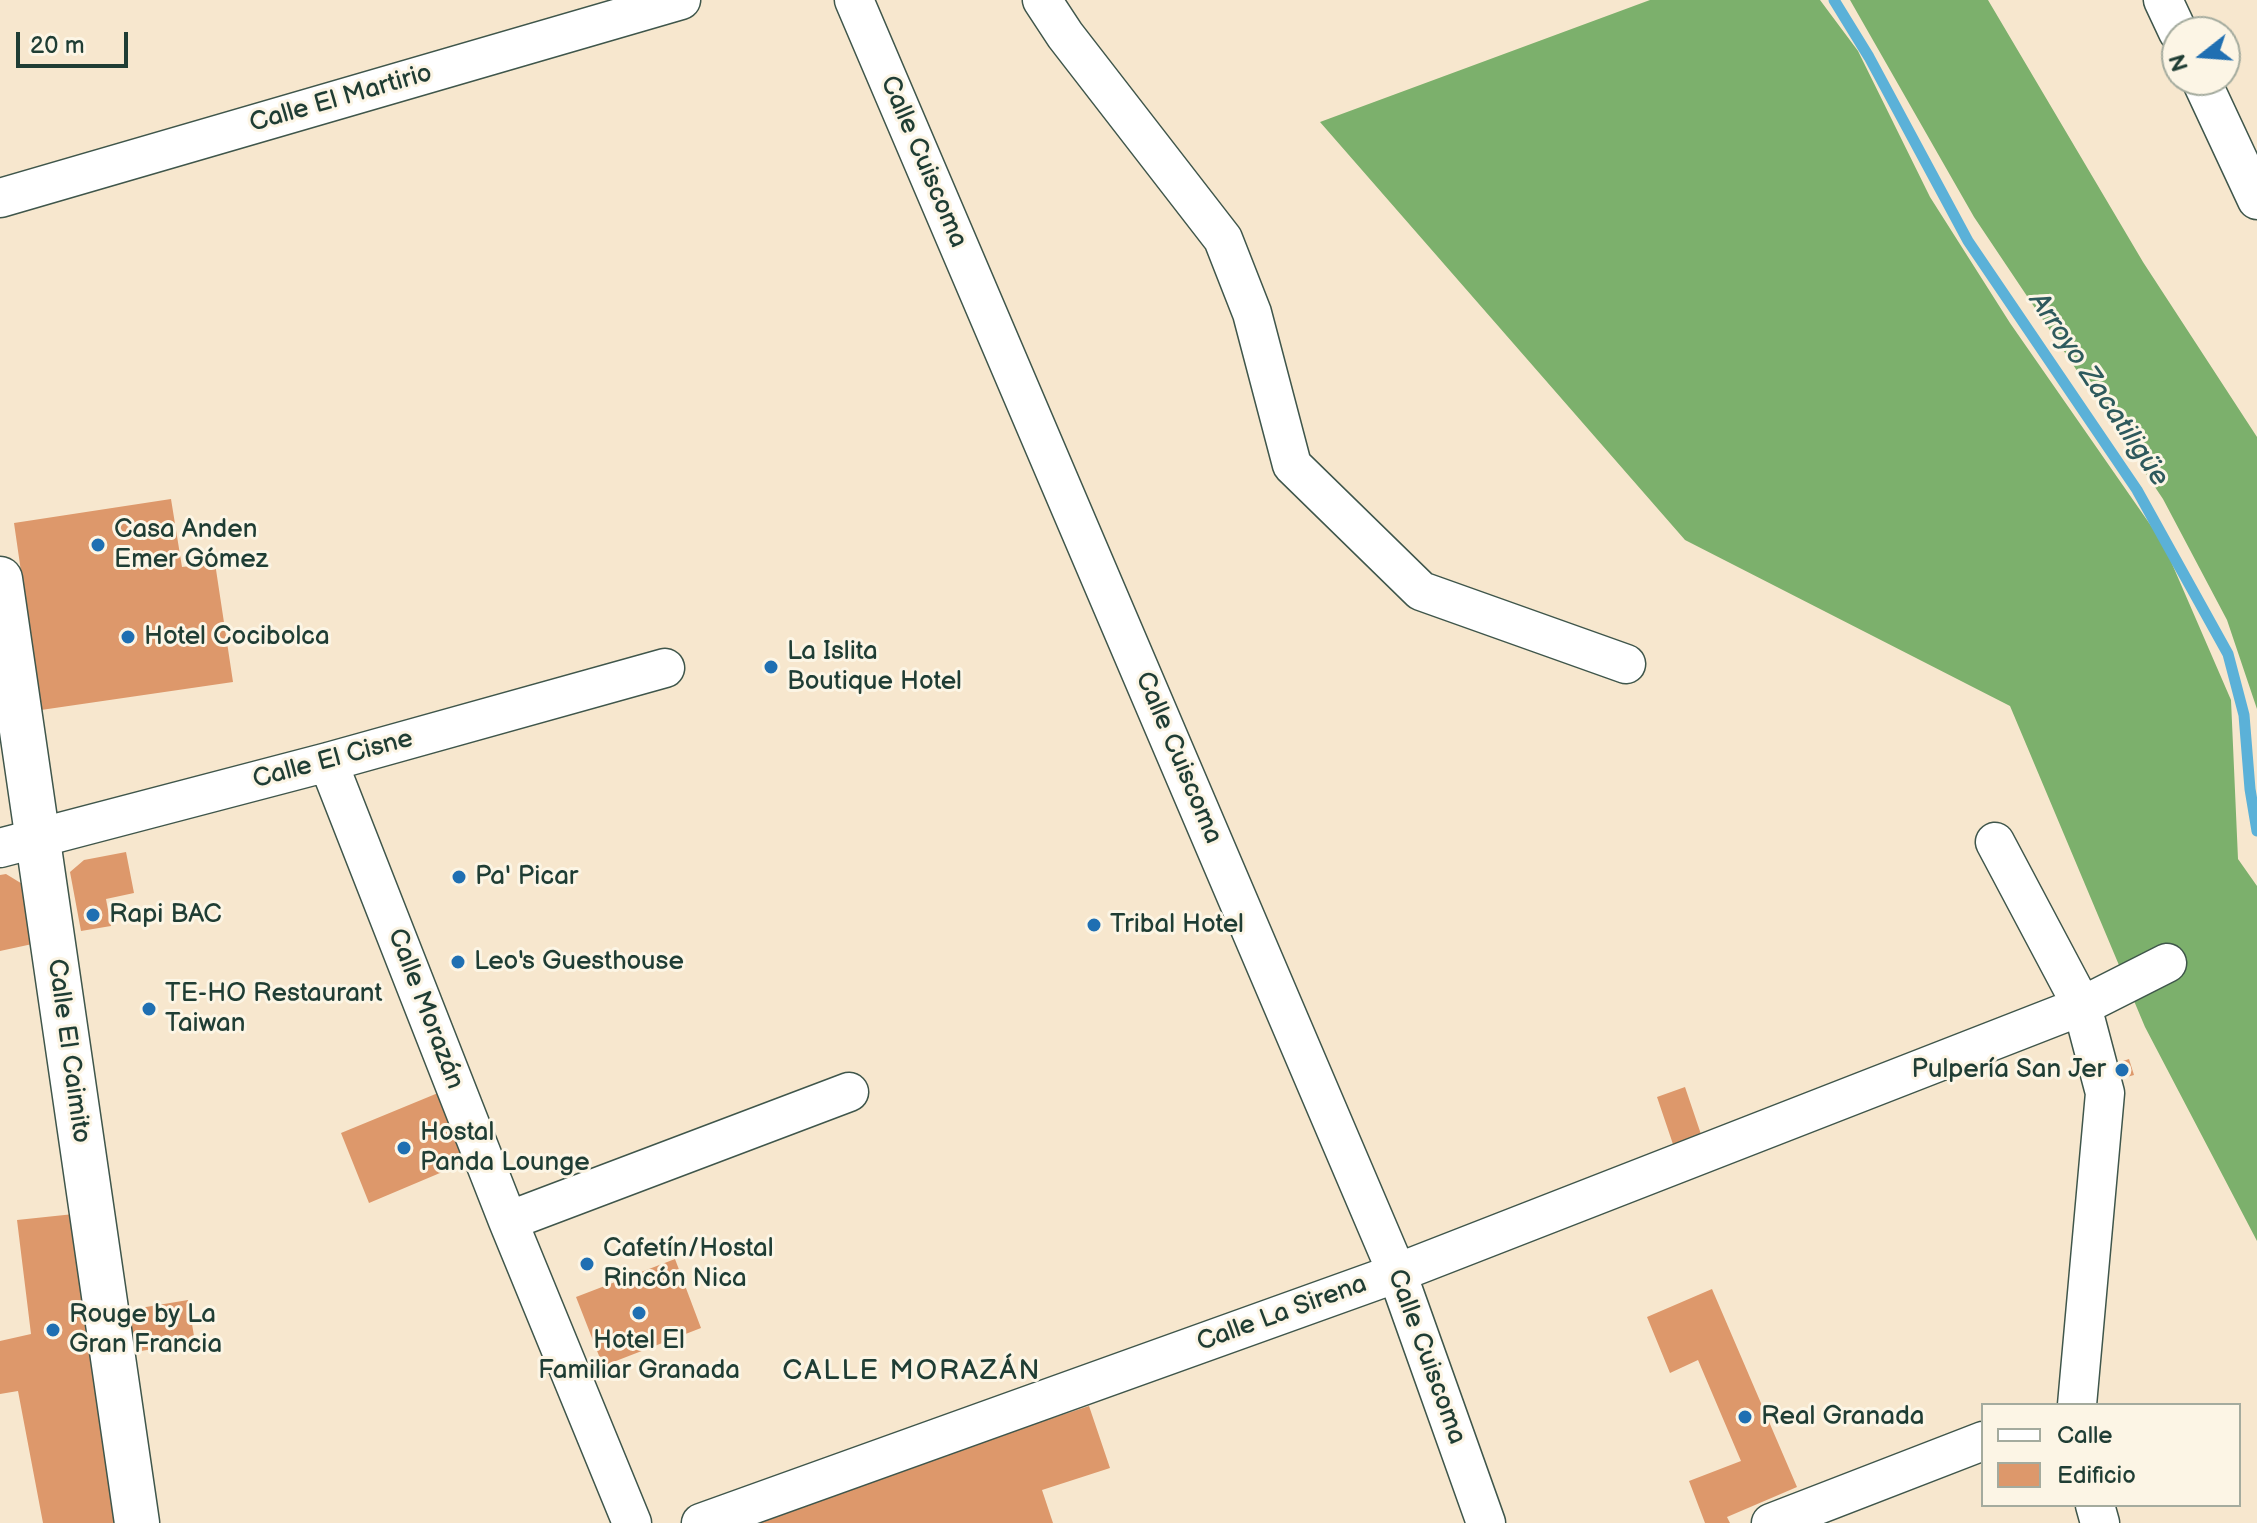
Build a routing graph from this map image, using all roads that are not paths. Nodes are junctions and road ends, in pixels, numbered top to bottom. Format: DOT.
graph roads {
  1 [pos="681,0"];
  2 [pos="854,0"];
  3 [pos="1042,0"];
  4 [pos="2208,96"];
  5 [pos="0,198"];
  6 [pos="2257,200"];
  7 [pos="0,579"];
  8 [pos="1626,664"];
  9 [pos="665,668"];
  10 [pos="328,762"];
  11 [pos="1995,842"];
  12 [pos="18,843"];
  13 [pos="2167,963"];
  14 [pos="2082,1006"];
  15 [pos="849,1092"];
  16 [pos="508,1221"];
  17 [pos="1397,1273"];
  18 [pos="2077,1403"];
  19 [pos="1981,1442"];
  20 [pos="137,1523"];
  21 [pos="632,1523"];
  22 [pos="701,1523"];
  23 [pos="1486,1523"];
  24 [pos="1771,1523"];
  1 -- 5 [label="street, Calle El Martirio"];
  2 -- 17 [label="street, Calle Cuiscoma"];
  3 -- 8 [label="street"];
  4 -- 6 [label="street"];
  7 -- 12 [label="street, Calle El Caimito"];
  9 -- 10 [label="street, Calle El Cisne"];
  10 -- 12 [label="street, Calle El Cisne"];
  10 -- 16 [label="street, Calle Morazán"];
  11 -- 14 [label="street"];
  12 -- 20 [label="street, Calle El Caimito"];
  13 -- 14 [label="street, Calle La Sirena"];
  14 -- 17 [label="street, Calle La Sirena"];
  14 -- 18 [label="street"];
  15 -- 16 [label="street"];
  16 -- 21 [label="street, Calle Morazán"];
  17 -- 22 [label="street, Calle La Sirena"];
  17 -- 23 [label="street, Calle Cuiscoma"];
  19 -- 24 [label="street"];
}
